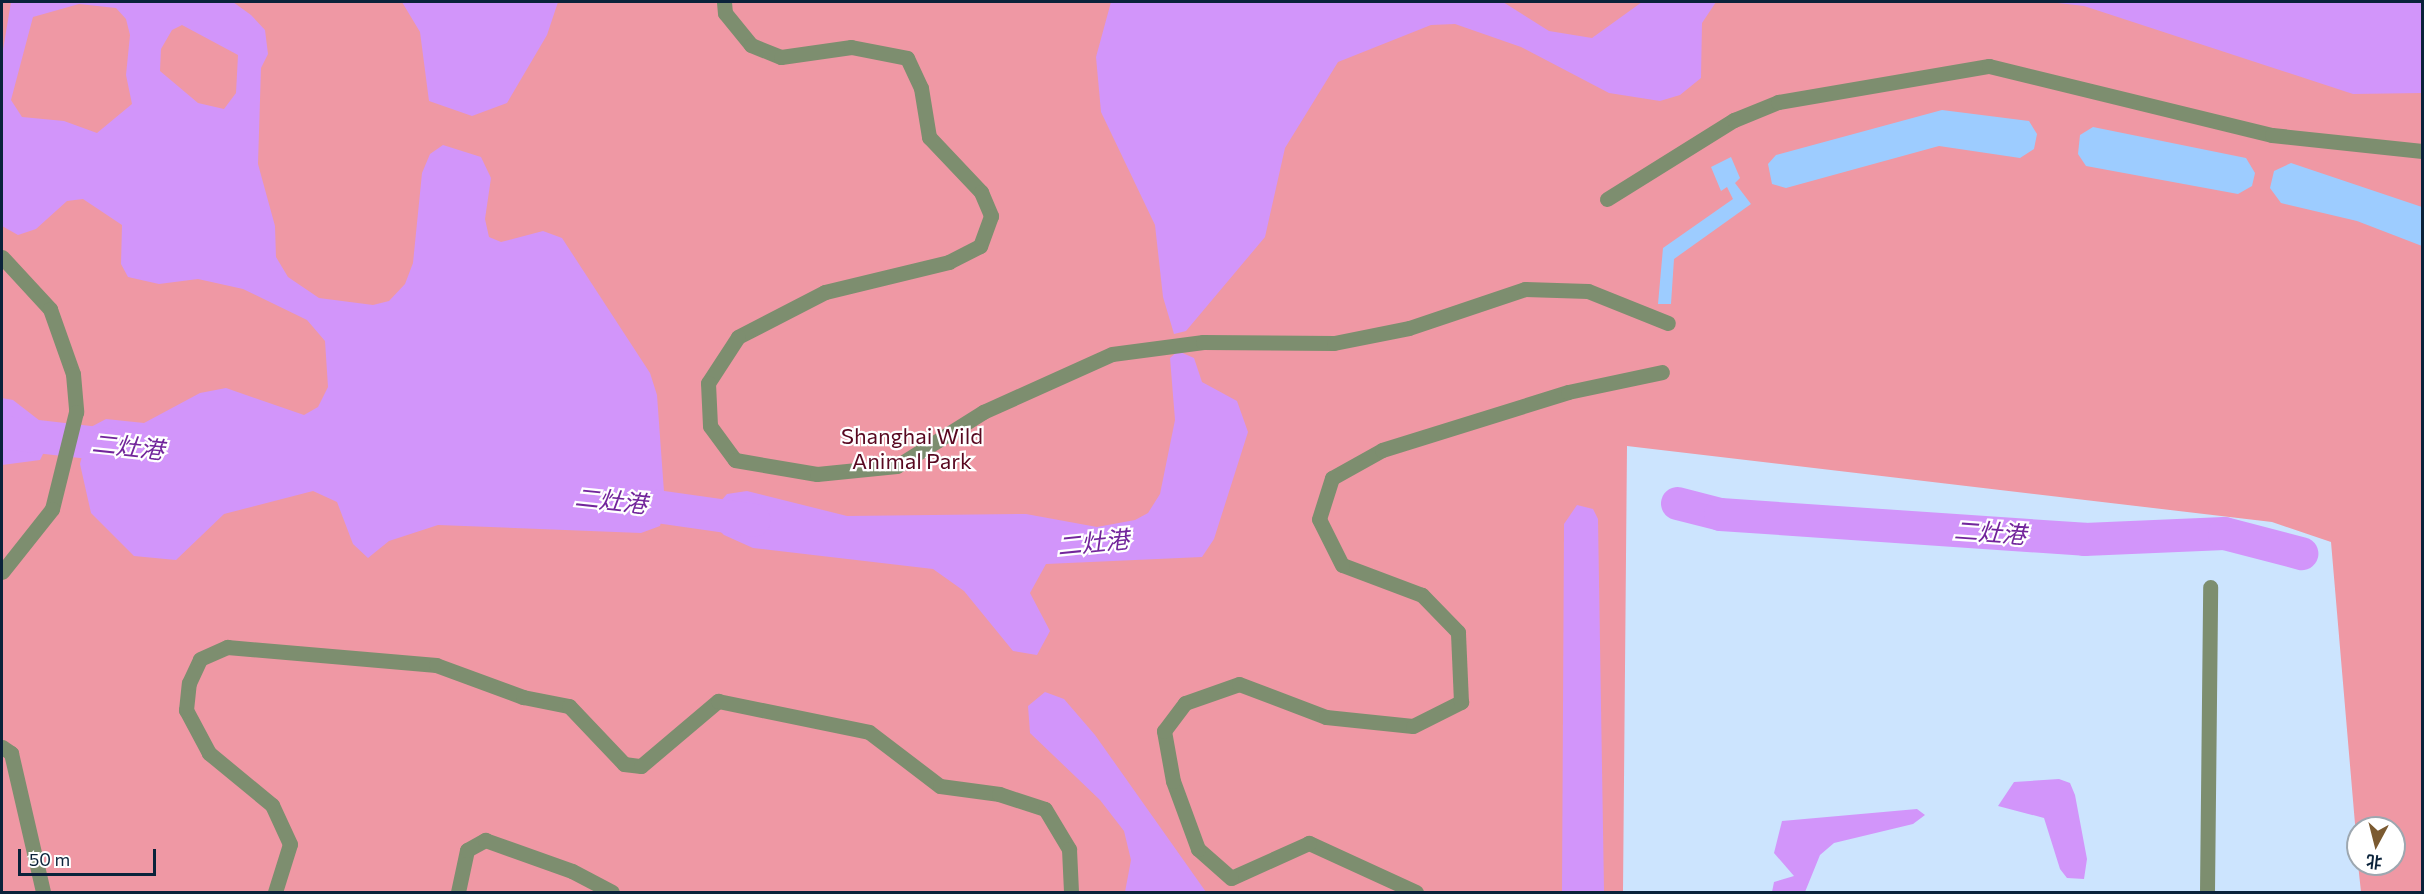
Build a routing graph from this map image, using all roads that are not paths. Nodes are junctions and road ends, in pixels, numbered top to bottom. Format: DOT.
graph roads {
  1 [pos="724,2"];
  2 [pos="2422,151"];
  3 [pos="1606,199"];
  4 [pos="2,257"];
  5 [pos="1668,323"];
  6 [pos="1662,372"];
  7 [pos="2,572"];
  8 [pos="2210,587"];
  9 [pos="2,747"];
  10 [pos="44,892"];
  11 [pos="275,892"];
  12 [pos="458,892"];
  13 [pos="612,892"];
  14 [pos="1071,892"];
  15 [pos="1416,892"];
  16 [pos="2207,892"];
  1 -- 5 [label="street"];
  2 -- 3 [label="street"];
  4 -- 7 [label="street"];
  6 -- 15 [label="street"];
  8 -- 16 [label="street"];
  9 -- 10 [label="street"];
  11 -- 14 [label="street"];
  12 -- 13 [label="street"];
}
